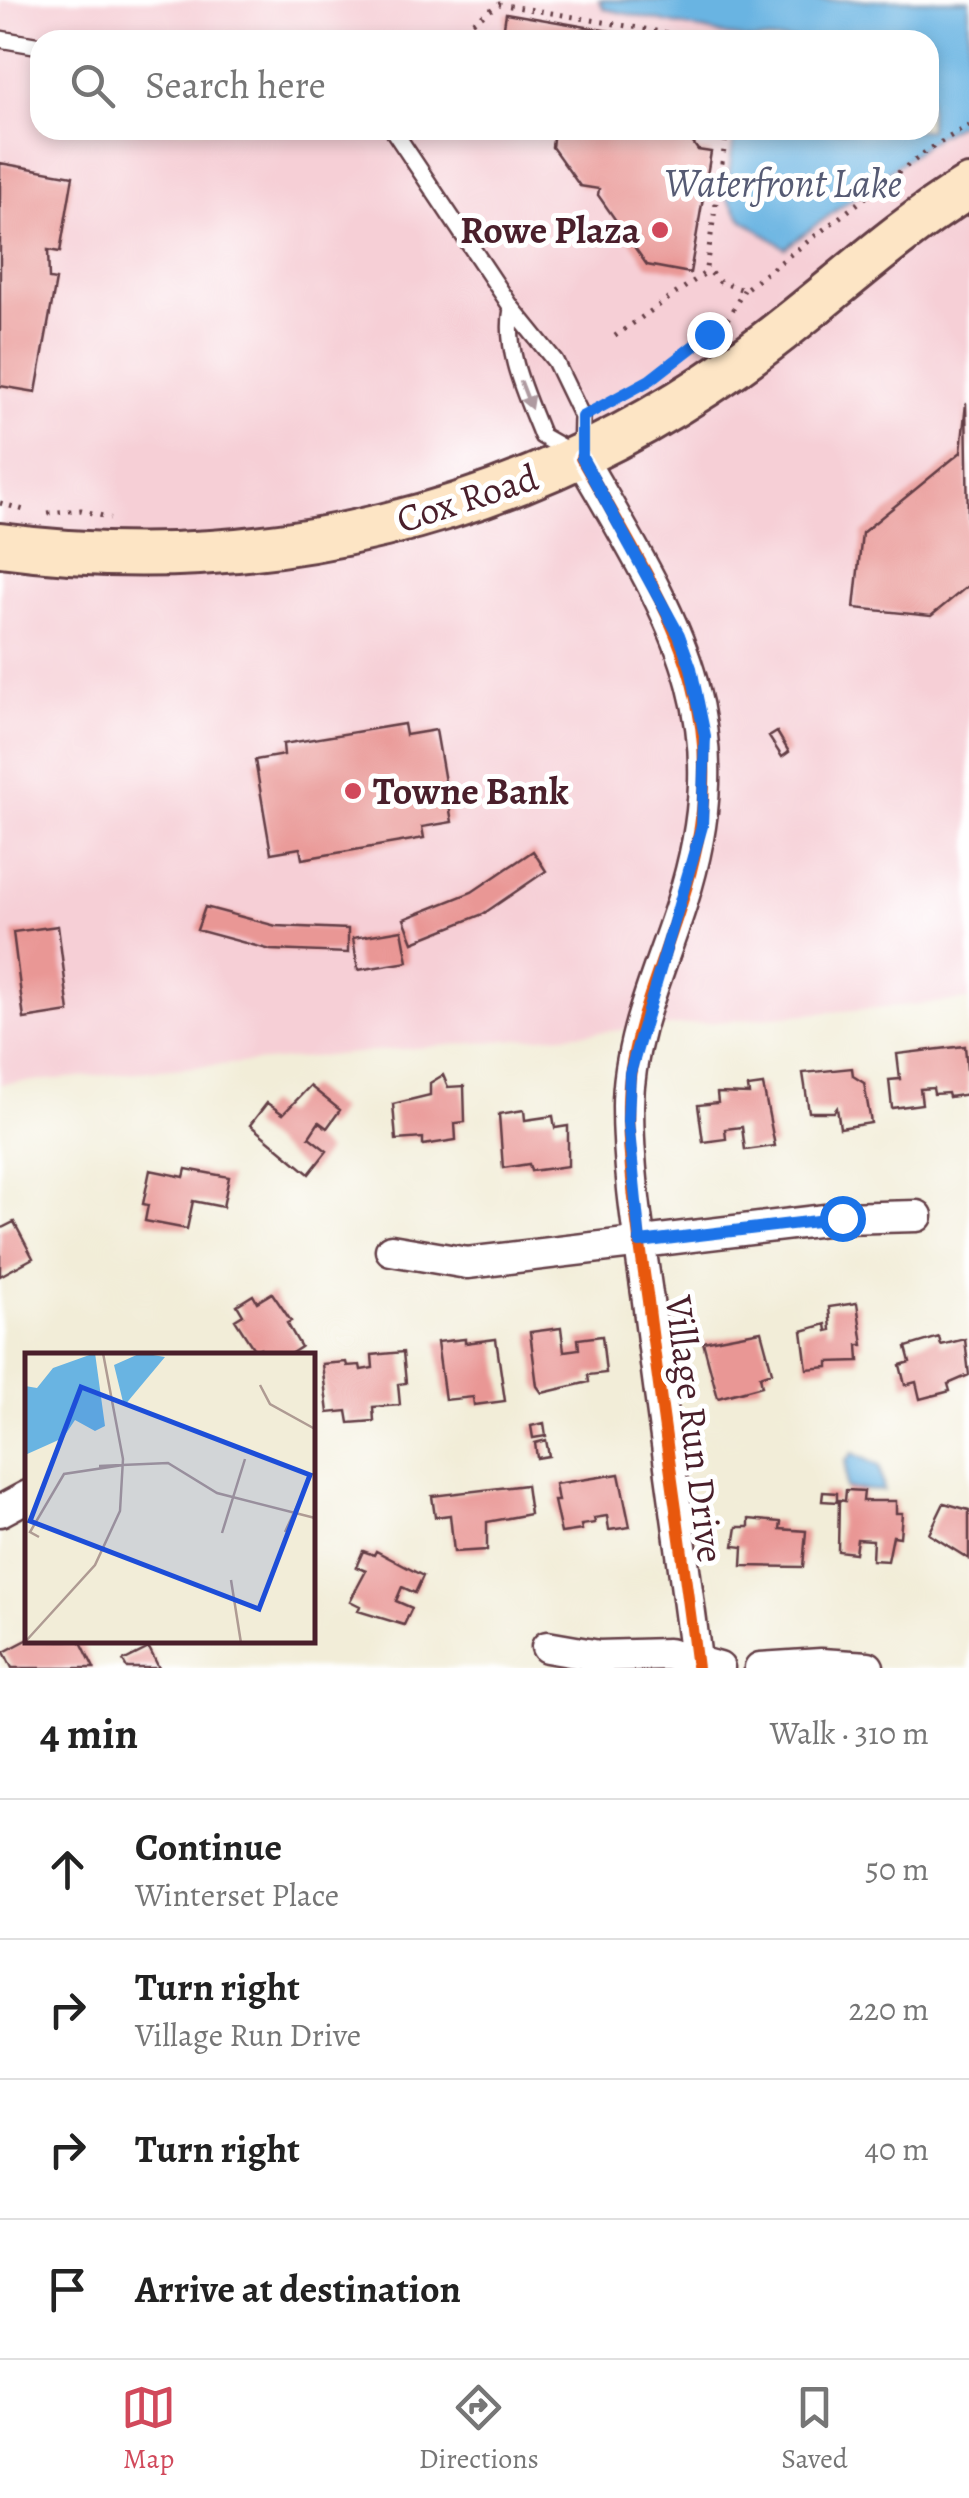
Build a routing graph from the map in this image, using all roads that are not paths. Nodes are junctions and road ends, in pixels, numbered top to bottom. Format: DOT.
graph roads {
  1 [pos="0,39"];
  2 [pos="30,44"];
  3 [pos="399,140"];
  4 [pos="969,187"];
  5 [pos="512,308"];
  6 [pos="582,458"];
  7 [pos="0,545"];
  8 [pos="916,1216"];
  9 [pos="640,1242"];
  10 [pos="390,1250"];
  11 [pos="25,1498"];
  12 [pos="0,1511"];
  13 [pos="547,1647"];
  14 [pos="704,1666"];
  15 [pos="868,1667"];
  16 [pos="760,1668"];
  1 -- 2 [label="lane"];
  3 -- 5 [label="lane"];
  4 -- 6 [label="main road, Cox Road"];
  5 -- 6 [label="lane"];
  5 -- 6 [label="lane, one-way"];
  6 -- 7 [label="main road, Cox Road"];
  6 -- 9 [label="street, Village Run Drive"];
  8 -- 9 [label="street"];
  9 -- 10 [label="street"];
  9 -- 14 [label="street, Village Run Drive"];
  11 -- 12 [label="street"];
  13 -- 14 [label="street"];
  15 -- 16 [label="street"];
}
